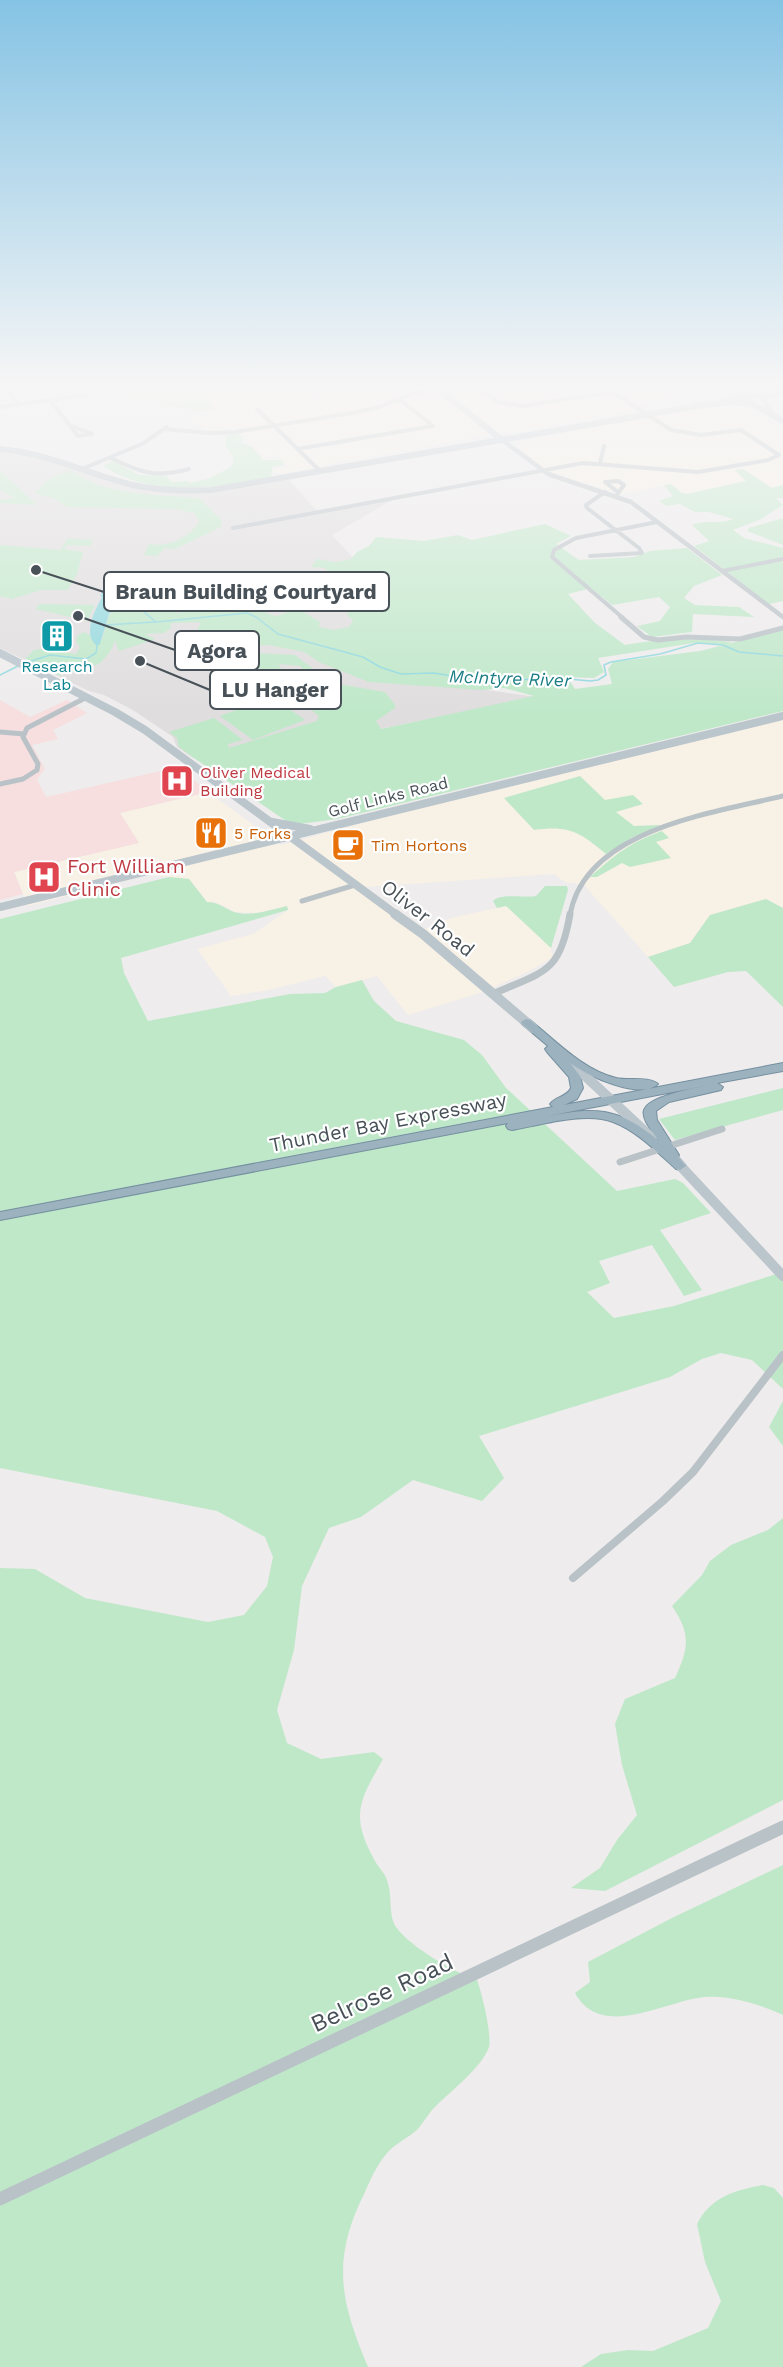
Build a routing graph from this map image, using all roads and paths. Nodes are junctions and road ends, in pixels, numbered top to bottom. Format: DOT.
graph roads {
  1 [pos="421,493"];
  2 [pos="603,493"];
  3 [pos="614,493"];
  4 [pos="657,522"];
  5 [pos="233,528"];
  6 [pos="617,530"];
  7 [pos="590,556"];
  8 [pos="783,559"];
  9 [pos="722,572"];
  10 [pos="783,617"];
  11 [pos="783,628"];
  12 [pos="0,653"];
  13 [pos="87,698"];
  14 [pos="783,716"];
  15 [pos="0,732"];
  16 [pos="24,734"];
  17 [pos="0,784"];
  18 [pos="783,796"];
  19 [pos="268,822"];
  20 [pos="319,830"];
  21 [pos="288,837"];
  22 [pos="251,846"];
  23 [pos="309,852"];
  24 [pos="356,885"];
  25 [pos="302,900"];
  26 [pos="0,907"];
  27 [pos="493,994"];
  28 [pos="526,1022"];
  29 [pos="783,1067"];
  30 [pos="783,1073"];
  31 [pos="738,1078"];
  32 [pos="614,1102"];
  33 [pos="496,1124"];
  34 [pos="722,1130"];
  35 [pos="664,1149"];
  36 [pos="620,1162"];
  37 [pos="680,1166"];
  38 [pos="0,1216"];
  39 [pos="0,1221"];
  40 [pos="783,1276"];
  41 [pos="783,1355"];
  42 [pos="573,1578"];
  43 [pos="783,1827"];
  44 [pos="0,2199"];
  1 -- 5 [label="street"];
  2 -- 6 [label="street"];
  3 -- 4 [label="street"];
  4 -- 6 [label="street"];
  4 -- 9 [label="street"];
  6 -- 7 [label="street"];
  6 -- 11 [label="street"];
  8 -- 9 [label="street"];
  9 -- 10 [label="street"];
  12 -- 13 [label="main road, Oliver Road"];
  13 -- 16 [label="street"];
  13 -- 19 [label="main road, Oliver Road"];
  14 -- 20 [label="main road, Golf Links Road"];
  15 -- 16 [label="street"];
  16 -- 17 [label="street"];
  18 -- 27 [label="street"];
  19 -- 20 [label="main road"];
  19 -- 21 [label="main road, Oliver Road"];
  19 -- 22 [label="main road"];
  20 -- 21 [label="main road, Golf Links Road"];
  20 -- 23 [label="main road"];
  21 -- 22 [label="main road, Golf Links Road"];
  21 -- 23 [label="main road, Oliver Road"];
  22 -- 26 [label="main road, Golf Links Road"];
  23 -- 24 [label="main road, Oliver Road"];
  24 -- 25 [label="street"];
  24 -- 27 [label="main road, Oliver Road"];
  27 -- 28 [label="main road, Oliver Road"];
  28 -- 31 [label="highway"];
  28 -- 32 [label="main road, Oliver Road"];
  28 -- 33 [label="highway"];
  29 -- 31 [label="highway, Thunder Bay Expressway"];
  30 -- 31 [label="highway, Thunder Bay Expressway"];
  31 -- 32 [label="highway, Thunder Bay Expressway"];
  31 -- 35 [label="highway"];
  32 -- 33 [label="highway, Thunder Bay Expressway"];
  32 -- 35 [label="main road, Oliver Road"];
  33 -- 35 [label="highway"];
  33 -- 38 [label="highway, Thunder Bay Expressway"];
  33 -- 39 [label="highway, Thunder Bay Expressway"];
  34 -- 35 [label="street"];
  35 -- 36 [label="street"];
  35 -- 37 [label="highway"];
  37 -- 40 [label="main road"];
  41 -- 42 [label="street"];
  43 -- 44 [label="street, Belrose Road"];
}
